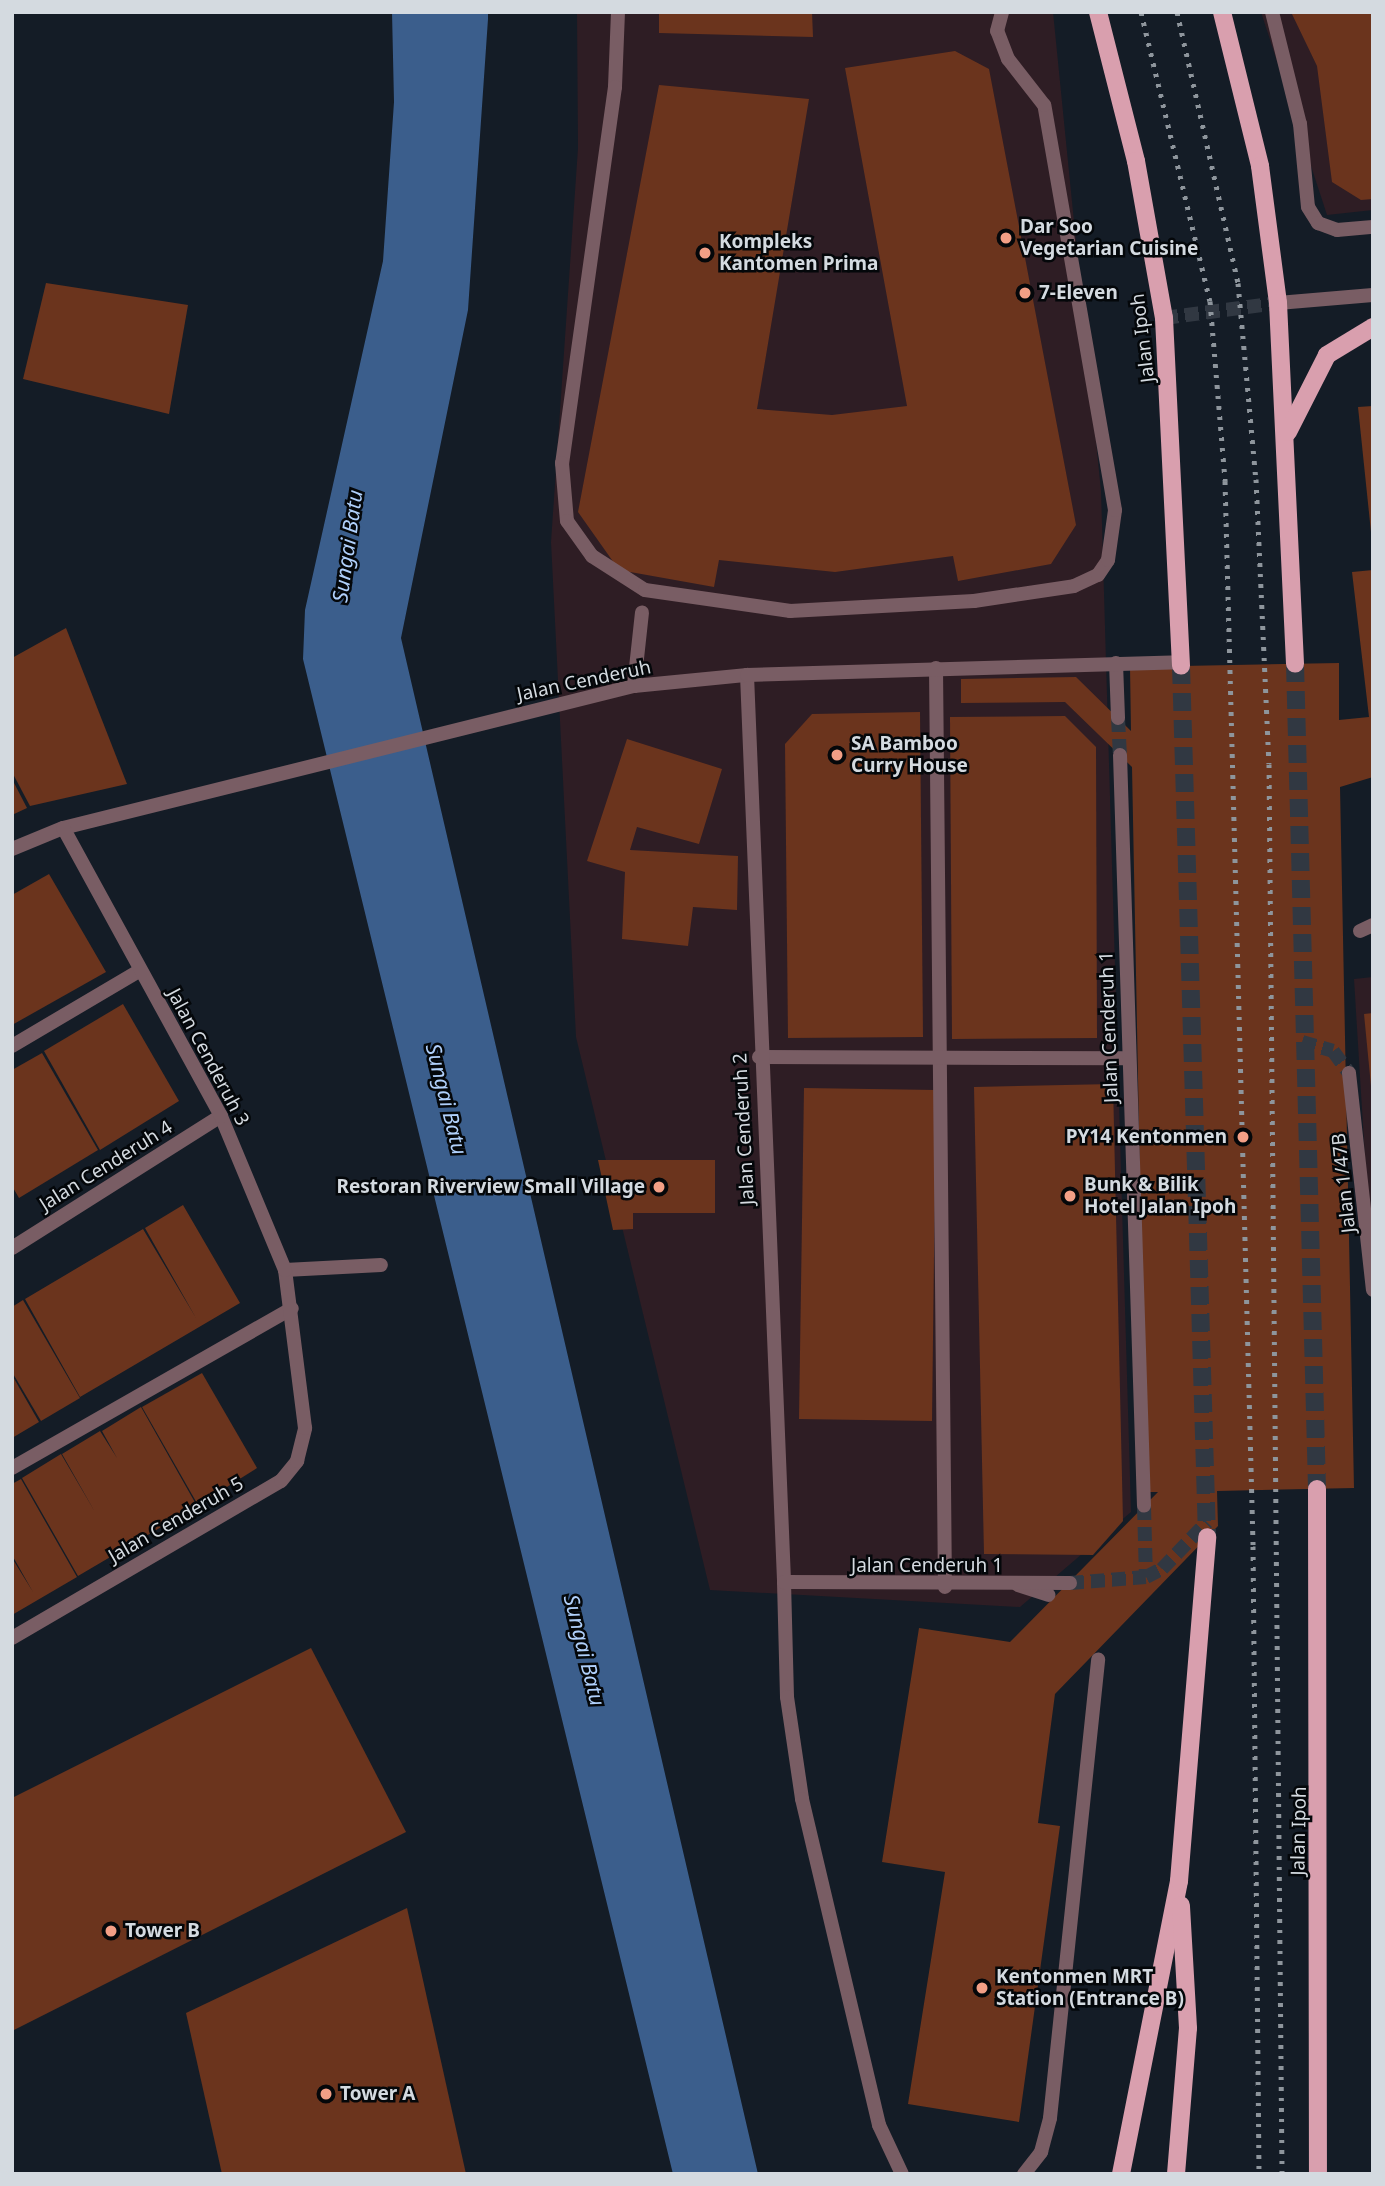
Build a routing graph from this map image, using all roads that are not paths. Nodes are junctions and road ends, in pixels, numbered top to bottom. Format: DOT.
graph roads {
  1 [pos="618,12"];
  2 [pos="1002,12"];
  3 [pos="1098,12"];
  4 [pos="1222,12"];
  5 [pos="1272,12"];
  6 [pos="1373,227"];
  7 [pos="1373,295"];
  8 [pos="1278,303"];
  9 [pos="1373,327"];
  10 [pos="1287,435"];
  11 [pos="642,612"];
  12 [pos="1116,663"];
  13 [pos="1180,664"];
  14 [pos="1295,664"];
  15 [pos="936,668"];
  16 [pos="747,675"];
  17 [pos="634,686"];
  18 [pos="1118,718"];
  19 [pos="1120,755"];
  20 [pos="63,828"];
  21 [pos="12,849"];
  22 [pos="139,971"];
  23 [pos="12,1046"];
  24 [pos="940,1054"];
  25 [pos="759,1057"];
  26 [pos="1129,1058"];
  27 [pos="1349,1073"];
  28 [pos="221,1116"];
  29 [pos="1370,1198"];
  30 [pos="12,1248"];
  31 [pos="381,1265"];
  32 [pos="285,1270"];
  33 [pos="1373,1290"];
  34 [pos="292,1308"];
  35 [pos="305,1398"];
  36 [pos="12,1468"];
  37 [pos="1317,1489"];
  38 [pos="1144,1506"];
  39 [pos="1207,1537"];
  40 [pos="784,1582"];
  41 [pos="1070,1583"];
  42 [pos="1018,1585"];
  43 [pos="944,1587"];
  44 [pos="1048,1595"];
  45 [pos="12,1637"];
  46 [pos="1098,1660"];
  47 [pos="1179,1881"];
  48 [pos="902,2174"];
  49 [pos="1024,2174"];
  50 [pos="1121,2174"];
  51 [pos="1176,2174"];
  52 [pos="1318,2174"];
  1 -- 2 [label="street"];
  3 -- 13 [label="main road, Jalan Ipoh"];
  4 -- 8 [label="main road"];
  5 -- 6 [label="street"];
  7 -- 8 [label="street"];
  8 -- 10 [label="main road"];
  9 -- 10 [label="main road"];
  10 -- 14 [label="main road"];
  11 -- 17 [label="street"];
  12 -- 13 [label="street, Jalan Cenderuh"];
  12 -- 15 [label="street, Jalan Cenderuh"];
  12 -- 18 [label="street"];
  15 -- 16 [label="street, Jalan Cenderuh"];
  15 -- 24 [label="street"];
  16 -- 17 [label="street, Jalan Cenderuh"];
  16 -- 25 [label="street, Jalan Cenderuh 2"];
  17 -- 20 [label="street, Jalan Cenderuh"];
  19 -- 26 [label="street, Jalan Cenderuh 1"];
  20 -- 21 [label="street, Jalan Cenderuh"];
  20 -- 22 [label="street, Jalan Cenderuh 3"];
  22 -- 23 [label="street"];
  22 -- 28 [label="street, Jalan Cenderuh 3"];
  24 -- 25 [label="street"];
  24 -- 26 [label="street"];
  24 -- 43 [label="street"];
  25 -- 40 [label="street, Jalan Cenderuh 2"];
  26 -- 38 [label="street, Jalan Cenderuh 1"];
  27 -- 29 [label="street, Jalan 1/47B"];
  28 -- 30 [label="street, Jalan Cenderuh 4"];
  28 -- 32 [label="street, Jalan Cenderuh 3"];
  29 -- 33 [label="street, Jalan 1/47B"];
  31 -- 32 [label="street"];
  32 -- 34 [label="street, Jalan Cenderuh 3"];
  34 -- 35 [label="street, Jalan Cenderuh 3"];
  34 -- 36 [label="street"];
  35 -- 45 [label="street, Jalan Cenderuh 5"];
  37 -- 52 [label="main road, Jalan Ipoh"];
  39 -- 47 [label="main road"];
  40 -- 43 [label="street, Jalan Cenderuh 1"];
  40 -- 48 [label="street, Jalan Cenderuh 2"];
  41 -- 42 [label="street, Jalan Cenderuh 1"];
  42 -- 43 [label="street, Jalan Cenderuh 1"];
  42 -- 44 [label="street"];
  46 -- 49 [label="street"];
  47 -- 50 [label="main road"];
  47 -- 51 [label="main road"];
}
